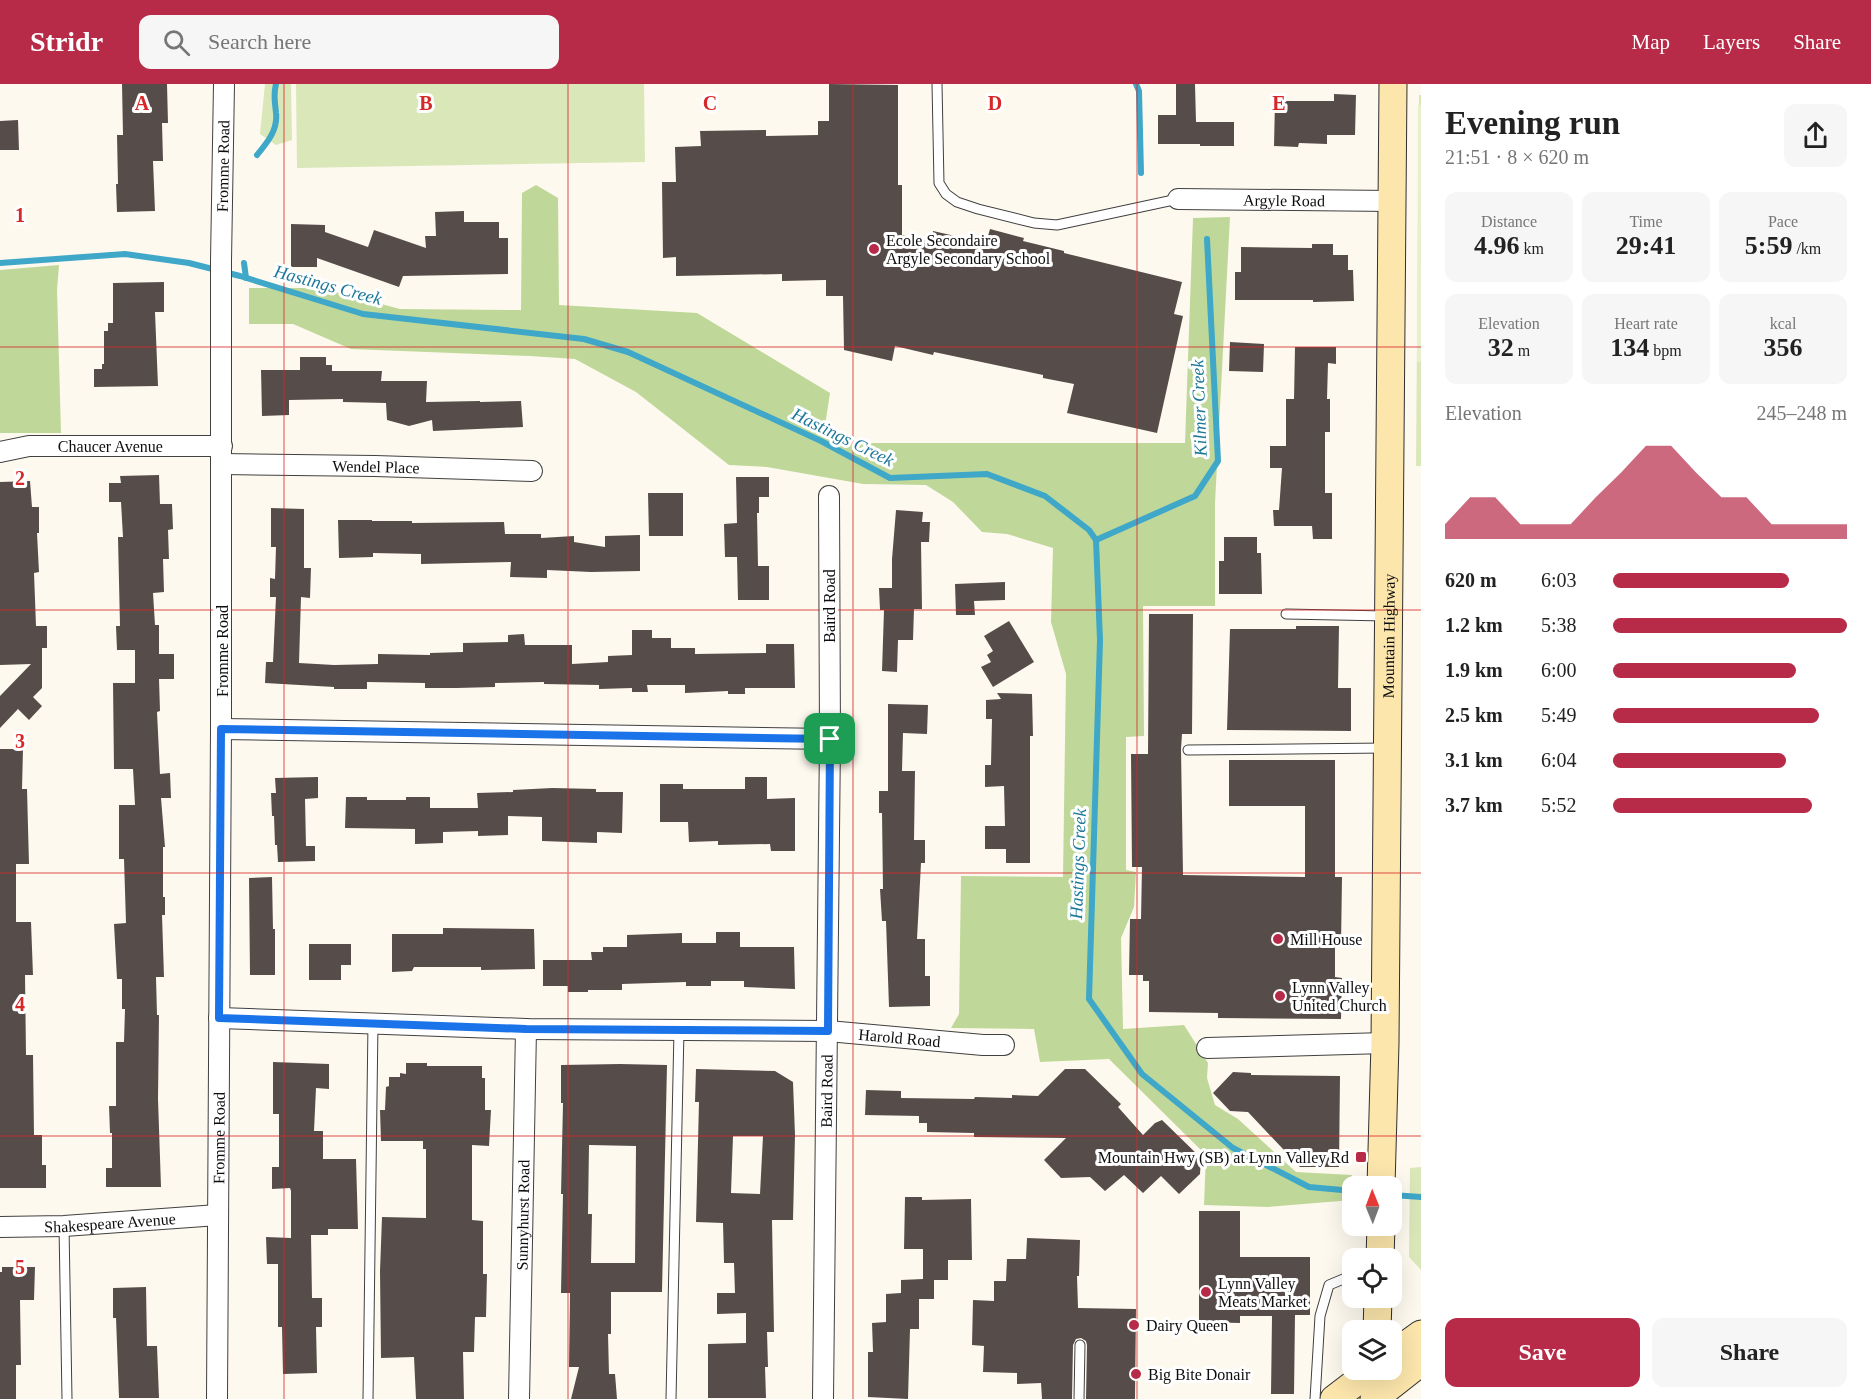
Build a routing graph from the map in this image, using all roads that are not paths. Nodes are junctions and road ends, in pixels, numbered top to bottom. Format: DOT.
graph roads {
  1 [pos="224,84"];
  2 [pos="937,84"];
  3 [pos="1393,84"];
  4 [pos="1178,199"];
  5 [pos="1392,201"];
  6 [pos="0,452"];
  7 [pos="222,455"];
  8 [pos="532,471"];
  9 [pos="829,496"];
  10 [pos="1286,615"];
  11 [pos="1389,616"];
  12 [pos="221,729"];
  13 [pos="830,739"];
  14 [pos="1388,748"];
  15 [pos="1188,750"];
  16 [pos="219,1018"];
  17 [pos="373,1023"];
  18 [pos="526,1029"];
  19 [pos="679,1030"];
  20 [pos="828,1031"];
  21 [pos="1385,1043"];
  22 [pos="1004,1046"];
  23 [pos="1207,1048"];
  24 [pos="1382,1176"];
  25 [pos="218,1215"];
  26 [pos="64,1226"];
  27 [pos="0,1227"];
  28 [pos="1342,1280"];
  29 [pos="1421,1334"];
  30 [pos="1080,1345"];
  31 [pos="1402,1348"];
  32 [pos="1421,1362"];
  33 [pos="1360,1380"];
  34 [pos="1373,1380"];
  35 [pos="67,1399"];
  36 [pos="217,1399"];
  37 [pos="368,1399"];
  38 [pos="519,1399"];
  39 [pos="671,1399"];
  40 [pos="824,1399"];
  41 [pos="1079,1399"];
  42 [pos="1316,1399"];
  43 [pos="1334,1399"];
  44 [pos="1373,1399"];
  1 -- 7 [label="street, Fromme Road"];
  2 -- 4 [label="lane"];
  3 -- 5 [label="street, Mountain Highway"];
  4 -- 5 [label="street, Argyle Road"];
  5 -- 11 [label="street, Mountain Highway"];
  6 -- 7 [label="street, Chaucer Avenue"];
  7 -- 8 [label="street, Wendel Place"];
  7 -- 12 [label="street, Fromme Road"];
  9 -- 13 [label="street, Baird Road"];
  10 -- 11 [label="lane"];
  11 -- 14 [label="street, Mountain Highway"];
  12 -- 13 [label="street"];
  12 -- 16 [label="street, Fromme Road"];
  13 -- 20 [label="street, Baird Road"];
  14 -- 15 [label="lane"];
  14 -- 21 [label="street, Mountain Highway"];
  16 -- 17 [label="street, Harold Road"];
  16 -- 25 [label="street, Fromme Road"];
  17 -- 18 [label="street, Harold Road"];
  17 -- 37 [label="lane"];
  18 -- 19 [label="street, Harold Road"];
  18 -- 38 [label="street, Sunnyhurst Road"];
  19 -- 20 [label="street, Harold Road"];
  19 -- 39 [label="lane"];
  20 -- 22 [label="street, Harold Road"];
  20 -- 40 [label="street, Baird Road"];
  21 -- 23 [label="street"];
  21 -- 24 [label="street, Mountain Highway"];
  25 -- 26 [label="street, Shakespeare Avenue"];
  25 -- 36 [label="street, Fromme Road"];
  26 -- 27 [label="street, Shakespeare Avenue"];
  26 -- 35 [label="lane"];
  28 -- 42 [label="lane"];
  29 -- 31 [label="street"];
  30 -- 41 [label="lane"];
  32 -- 44 [label="street"];
  33 -- 43 [label="street"];
  34 -- 44 [label="street"];
}
